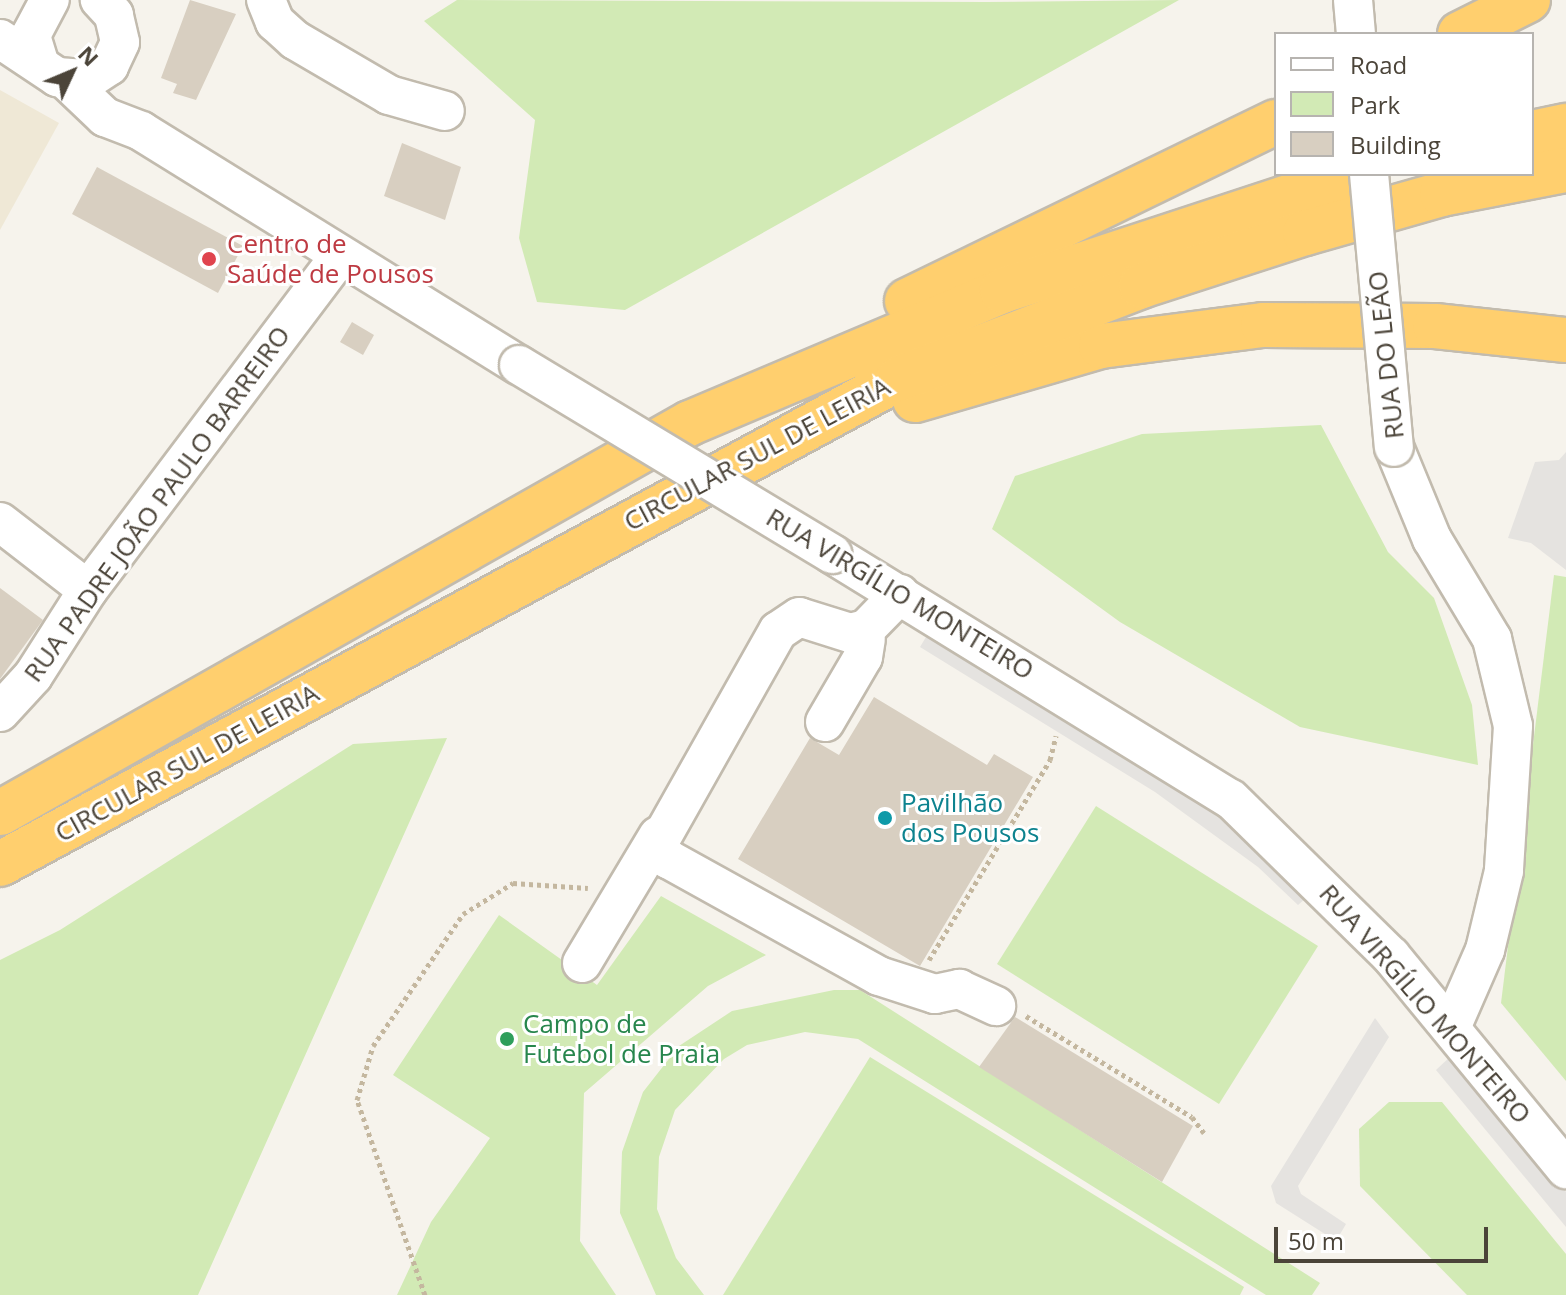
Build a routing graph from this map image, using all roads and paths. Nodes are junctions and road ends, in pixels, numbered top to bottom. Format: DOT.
graph roads {
  1 [pos="50,0"];
  2 [pos="266,0"];
  3 [pos="1353,0"];
  4 [pos="1528,0"];
  5 [pos="118,21"];
  6 [pos="1356,32"];
  7 [pos="1464,32"];
  8 [pos="0,39"];
  9 [pos="0,67"];
  10 [pos="52,71"];
  11 [pos="445,111"];
  12 [pos="1274,123"];
  13 [pos="1566,126"];
  14 [pos="141,131"];
  15 [pos="1534,133"];
  16 [pos="1566,170"];
  17 [pos="1351,176"];
  18 [pos="1369,176"];
  19 [pos="340,255"];
  20 [pos="1566,340"];
  21 [pos="755,393"];
  22 [pos="775,442"];
  23 [pos="0,522"];
  24 [pos="88,590"];
  25 [pos="900,594"];
  26 [pos="866,639"];
  27 [pos="0,712"];
  28 [pos="825,722"];
  29 [pos="1056,736"];
  30 [pos="0,813"];
  31 [pos="658,836"];
  32 [pos="0,864"];
  33 [pos="625,891"];
  34 [pos="582,963"];
  35 [pos="921,974"];
  36 [pos="996,1006"];
  37 [pos="1451,1028"];
  38 [pos="1204,1133"];
  39 [pos="1566,1169"];
  40 [pos="425,1295"];
  1 -- 10 [label="street"];
  2 -- 11 [label="street"];
  3 -- 6 [label="street"];
  4 -- 7 [label="highway"];
  5 -- 10 [label="street"];
  5 -- 14 [label="street"];
  8 -- 10 [label="street, RUA VIRGÍLIO MONTEIRO"];
  9 -- 10 [label="street"];
  10 -- 14 [label="street, RUA VIRGÍLIO MONTEIRO"];
  12 -- 21 [label="highway"];
  13 -- 15 [label="highway"];
  14 -- 19 [label="street, RUA VIRGÍLIO MONTEIRO"];
  16 -- 22 [label="highway, CIRCULAR SUL DE LEIRIA"];
  17 -- 21 [label="highway, CIRCULAR SUL DE LEIRIA"];
  18 -- 37 [label="street, RUA DO LEÃO, bridge"];
  19 -- 24 [label="street, RUA PADRE JOÃO PAULO BARREIRO"];
  19 -- 25 [label="street, RUA VIRGÍLIO MONTEIRO, bridge"];
  20 -- 22 [label="highway"];
  21 -- 30 [label="highway, CIRCULAR SUL DE LEIRIA"];
  22 -- 32 [label="highway, CIRCULAR SUL DE LEIRIA"];
  23 -- 24 [label="street"];
  24 -- 27 [label="street, RUA PADRE JOÃO PAULO BARREIRO"];
  25 -- 31 [label="street"];
  25 -- 37 [label="street, RUA VIRGÍLIO MONTEIRO"];
  26 -- 28 [label="street"];
  29 -- 35 [label="path"];
  31 -- 33 [label="street"];
  31 -- 36 [label="street"];
  33 -- 34 [label="street"];
  33 -- 40 [label="path"];
  36 -- 38 [label="path"];
  37 -- 39 [label="street, RUA VIRGÍLIO MONTEIRO"];
}
